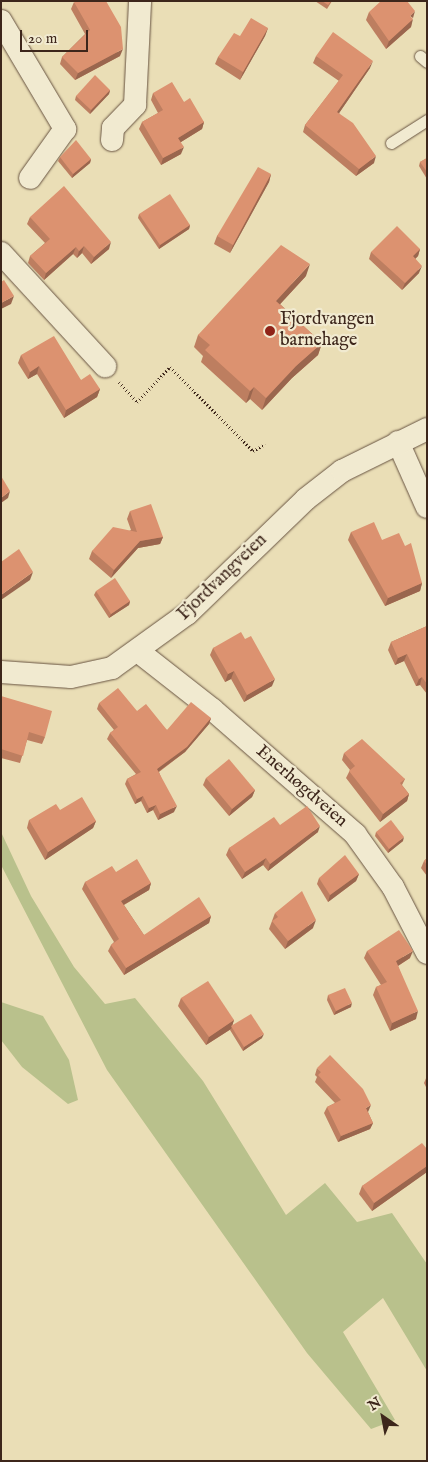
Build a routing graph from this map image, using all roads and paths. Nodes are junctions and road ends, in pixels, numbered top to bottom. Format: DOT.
graph roads {
  1 [pos="140,1"];
  2 [pos="1,21"];
  3 [pos="427,120"];
  4 [pos="112,140"];
  5 [pos="391,143"];
  6 [pos="30,178"];
  7 [pos="1,253"];
  8 [pos="104,366"];
  9 [pos="427,429"];
  10 [pos="398,442"];
  11 [pos="265,444"];
  12 [pos="427,507"];
  13 [pos="139,652"];
  14 [pos="1,672"];
  15 [pos="427,953"];
  1 -- 4 [label="street"];
  2 -- 6 [label="street"];
  3 -- 5 [label="lane"];
  7 -- 8 [label="street"];
  8 -- 11 [label="path"];
  9 -- 10 [label="street, Fjordvangveien"];
  10 -- 12 [label="street"];
  10 -- 13 [label="street, Fjordvangveien"];
  13 -- 14 [label="street, Fjordvangveien"];
  13 -- 15 [label="street, Enerhøgdveien"];
}
